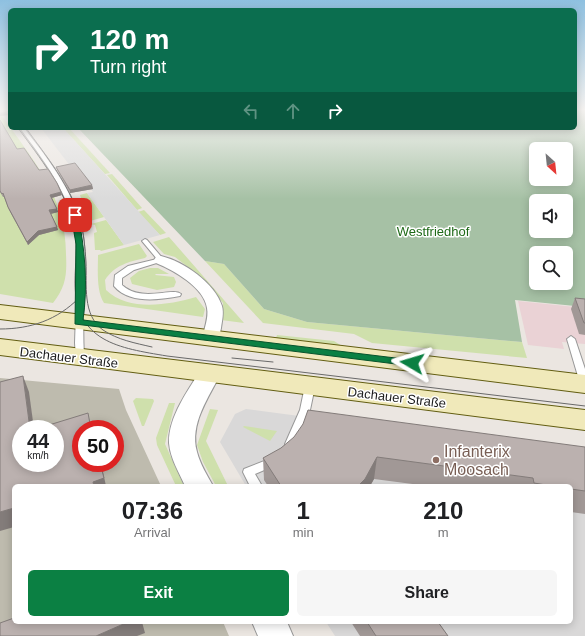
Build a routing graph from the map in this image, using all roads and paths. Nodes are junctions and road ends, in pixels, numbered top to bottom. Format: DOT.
graph roads {
  1 [pos="30,140"];
  2 [pos="145,241"];
  3 [pos="161,260"];
  4 [pos="177,294"];
  5 [pos="0,312"];
  6 [pos="78,322"];
  7 [pos="210,339"];
  8 [pos="571,339"];
  9 [pos="0,347"];
  10 [pos="80,358"];
  11 [pos="210,373"];
  12 [pos="585,383"];
  13 [pos="310,386"];
  14 [pos="585,420"];
  15 [pos="198,484"];
  16 [pos="255,484"];
  17 [pos="270,624"];
  18 [pos="276,636"];
  1 -- 6 [label="lane"];
  2 -- 3 [label="lane"];
  3 -- 4 [label="lane"];
  3 -- 7 [label="street"];
  5 -- 6 [label="main road"];
  6 -- 7 [label="main road"];
  6 -- 10 [label="lane"];
  7 -- 11 [label="main road"];
  7 -- 12 [label="main road"];
  8 -- 12 [label="lane"];
  9 -- 10 [label="main road, Dachauer Straße"];
  10 -- 11 [label="main road, Dachauer Straße"];
  11 -- 13 [label="main road, Dachauer Straße"];
  11 -- 15 [label="street"];
  13 -- 14 [label="main road, Dachauer Straße"];
  13 -- 16 [label="lane"];
  17 -- 18 [label="street"];
}
